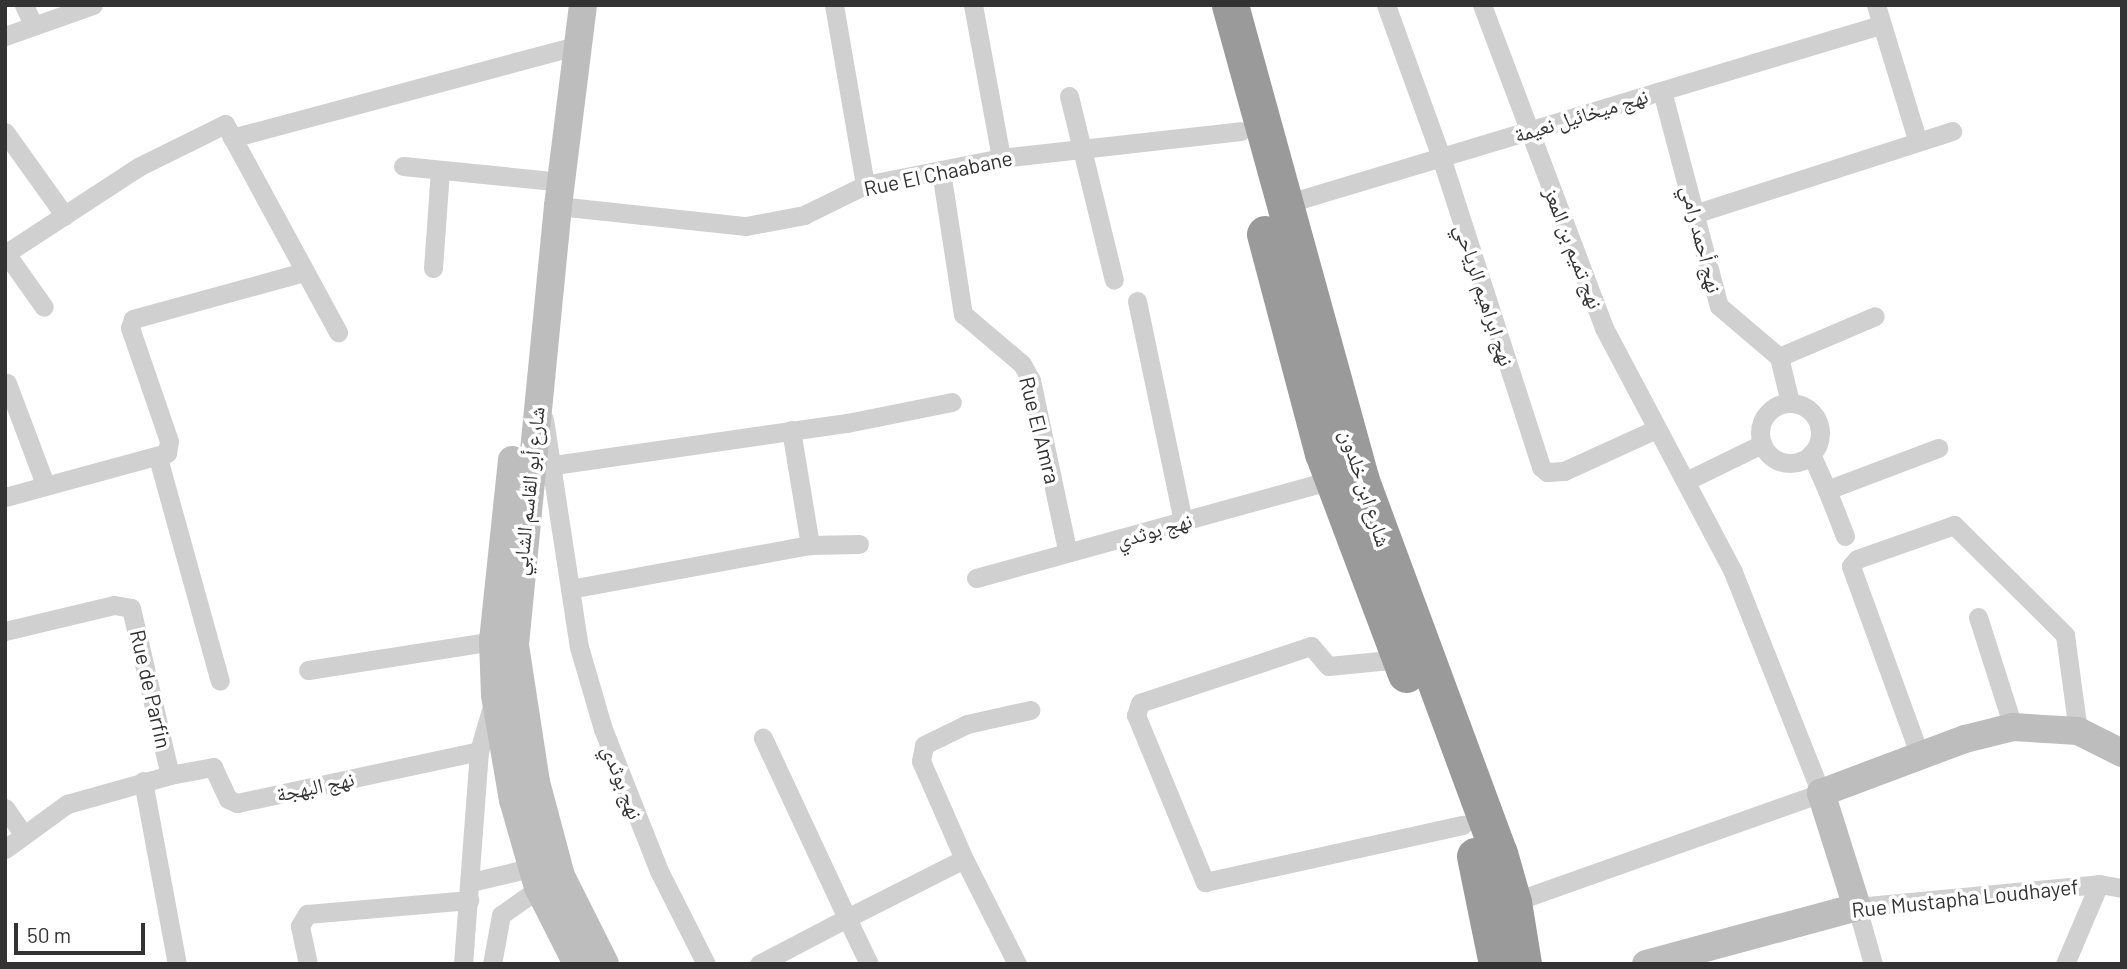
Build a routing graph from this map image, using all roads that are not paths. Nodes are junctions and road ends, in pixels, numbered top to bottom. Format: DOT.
graph roads {
  1 [pos="24,5"];
  2 [pos="93,5"];
  3 [pos="564,5"];
  4 [pos="583,5"];
  5 [pos="834,5"];
  6 [pos="973,5"];
  7 [pos="1207,5"];
  8 [pos="1230,5"];
  9 [pos="1386,5"];
  10 [pos="1482,5"];
  11 [pos="1878,15"];
  12 [pos="33,24"];
  13 [pos="5,36"];
  14 [pos="568,46"];
  15 [pos="1662,91"];
  16 [pos="1069,96"];
  17 [pos="1240,131"];
  18 [pos="1530,131"];
  19 [pos="1952,131"];
  20 [pos="5,132"];
  21 [pos="232,138"];
  22 [pos="1918,142"];
  23 [pos="1082,151"];
  24 [pos="1441,157"];
  25 [pos="1001,158"];
  26 [pos="403,166"];
  27 [pos="440,170"];
  28 [pos="941,171"];
  29 [pos="544,180"];
  30 [pos="865,185"];
  31 [pos="1282,205"];
  32 [pos="558,206"];
  33 [pos="1697,213"];
  34 [pos="65,216"];
  35 [pos="6,253"];
  36 [pos="433,268"];
  37 [pos="304,272"];
  38 [pos="1114,281"];
  39 [pos="1137,301"];
  40 [pos="44,307"];
  41 [pos="1875,316"];
  42 [pos="338,332"];
  43 [pos="1779,358"];
  44 [pos="7,383"];
  45 [pos="952,402"];
  46 [pos="1790,402"];
  47 [pos="1656,429"];
  48 [pos="791,430"];
  49 [pos="1762,444"];
  50 [pos="1938,448"];
  51 [pos="1811,454"];
  52 [pos="158,458"];
  53 [pos="532,466"];
  54 [pos="1332,480"];
  55 [pos="1686,481"];
  56 [pos="45,484"];
  57 [pos="1827,490"];
  58 [pos="5,497"];
  59 [pos="1183,522"];
  60 [pos="1845,536"];
  61 [pos="859,544"];
  62 [pos="810,545"];
  63 [pos="1067,550"];
  64 [pos="976,578"];
  65 [pos="570,589"];
  66 [pos="1978,617"];
  67 [pos="5,631"];
  68 [pos="494,641"];
  69 [pos="1400,659"];
  70 [pos="308,670"];
  71 [pos="220,681"];
  72 [pos="495,695"];
  73 [pos="1030,710"];
  74 [pos="2013,727"];
  75 [pos="2078,732"];
  76 [pos="763,738"];
  77 [pos="479,751"];
  78 [pos="2122,754"];
  79 [pos="1920,756"];
  80 [pos="170,775"];
  81 [pos="143,781"];
  82 [pos="1821,793"];
  83 [pos="5,808"];
  84 [pos="1463,825"];
  85 [pos="23,834"];
  86 [pos="5,849"];
  87 [pos="964,859"];
  88 [pos="547,873"];
  89 [pos="2099,884"];
  90 [pos="2122,888"];
  91 [pos="470,891"];
  92 [pos="1513,902"];
  93 [pos="1857,907"];
  94 [pos="847,918"];
  95 [pos="177,964"];
  96 [pos="308,964"];
  97 [pos="463,964"];
  98 [pos="492,964"];
  99 [pos="577,964"];
  100 [pos="605,964"];
  101 [pos="706,964"];
  102 [pos="759,964"];
  103 [pos="869,964"];
  104 [pos="1017,964"];
  105 [pos="1497,964"];
  106 [pos="1523,964"];
  107 [pos="1646,964"];
  108 [pos="1872,964"];
  109 [pos="2065,964"];
  1 -- 12 [label="street"];
  2 -- 12 [label="street"];
  3 -- 14 [label="street, شارع أبو القاسم الشابي"];
  4 -- 14 [label="street, شارع أبو القاسم الشابي"];
  5 -- 30 [label="street"];
  6 -- 25 [label="street"];
  7 -- 17 [label="highway, شارع ابن خلدون"];
  8 -- 31 [label="highway, شارع ابن خلدون"];
  9 -- 24 [label="street, نهج ابراهيم الرياحي"];
  10 -- 18 [label="street, نهج تميم بن المعز"];
  11 -- 15 [label="street, نهج ميخائيل نعيمة"];
  11 -- 22 [label="street"];
  12 -- 13 [label="street"];
  14 -- 21 [label="street"];
  14 -- 29 [label="street, شارع أبو القاسم الشابي"];
  14 -- 32 [label="street, شارع أبو القاسم الشابي"];
  15 -- 18 [label="street, نهج ميخائيل نعيمة"];
  15 -- 33 [label="street, نهج أحمد رامي"];
  16 -- 23 [label="street"];
  17 -- 23 [label="street, Rue El Chaabane"];
  17 -- 54 [label="highway, شارع ابن خلدون"];
  18 -- 24 [label="street, نهج ميخائيل نعيمة"];
  18 -- 47 [label="street, نهج تميم بن المعز"];
  19 -- 22 [label="street"];
  20 -- 34 [label="street"];
  21 -- 34 [label="street"];
  21 -- 37 [label="street"];
  22 -- 33 [label="street"];
  23 -- 25 [label="street, Rue El Chaabane"];
  23 -- 38 [label="street"];
  24 -- 31 [label="street, نهج ميخائيل نعيمة"];
  24 -- 47 [label="street, نهج ابراهيم الرياحي"];
  25 -- 28 [label="street, Rue El Chaabane"];
  26 -- 27 [label="street"];
  27 -- 29 [label="street"];
  27 -- 36 [label="street"];
  28 -- 30 [label="street, Rue El Chaabane"];
  28 -- 63 [label="street, Rue El Amra"];
  29 -- 53 [label="street, شارع أبو القاسم الشابي"];
  30 -- 32 [label="street, Rue El Chaabane"];
  31 -- 92 [label="highway, شارع ابن خلدون"];
  32 -- 53 [label="street, شارع أبو القاسم الشابي"];
  33 -- 43 [label="street, نهج أحمد رامي"];
  34 -- 35 [label="street"];
  35 -- 40 [label="street"];
  37 -- 42 [label="street"];
  37 -- 52 [label="street"];
  39 -- 59 [label="street"];
  41 -- 43 [label="street"];
  43 -- 46 [label="street"];
  44 -- 56 [label="street"];
  45 -- 48 [label="street"];
  46 -- 49 [label="street"];
  46 -- 51 [label="street"];
  47 -- 55 [label="street, نهج تميم بن المعز"];
  48 -- 53 [label="street"];
  48 -- 62 [label="street"];
  49 -- 51 [label="street"];
  49 -- 55 [label="street"];
  50 -- 57 [label="street"];
  51 -- 57 [label="street"];
  52 -- 56 [label="street"];
  52 -- 71 [label="street"];
  53 -- 65 [label="street, نهج بوثدي"];
  53 -- 68 [label="street, شارع أبو القاسم الشابي"];
  53 -- 88 [label="street, شارع أبو القاسم الشابي"];
  54 -- 59 [label="street, نهج بوثدي"];
  54 -- 69 [label="highway, شارع ابن خلدون"];
  55 -- 82 [label="street, نهج تميم بن المعز"];
  56 -- 58 [label="street"];
  57 -- 60 [label="street"];
  59 -- 63 [label="street, نهج بوثدي"];
  61 -- 62 [label="street"];
  62 -- 65 [label="street"];
  63 -- 64 [label="street, نهج بوثدي"];
  65 -- 101 [label="street, نهج بوثدي"];
  66 -- 74 [label="street"];
  67 -- 80 [label="street, Rue de Parfin"];
  68 -- 70 [label="street"];
  68 -- 72 [label="street, شارع أبو القاسم الشابي"];
  69 -- 84 [label="highway, شارع ابن خلدون"];
  69 -- 84 [label="street"];
  72 -- 77 [label="street"];
  72 -- 88 [label="street, شارع أبو القاسم الشابي"];
  73 -- 87 [label="street"];
  74 -- 75 [label="street"];
  74 -- 79 [label="street"];
  75 -- 78 [label="street"];
  75 -- 79 [label="street"];
  76 -- 94 [label="street"];
  77 -- 80 [label="street, نهج البهجة"];
  77 -- 91 [label="street"];
  79 -- 82 [label="street"];
  80 -- 81 [label="street"];
  81 -- 85 [label="street"];
  81 -- 95 [label="street"];
  82 -- 92 [label="street"];
  82 -- 93 [label="street"];
  83 -- 85 [label="street"];
  84 -- 105 [label="highway, شارع ابن خلدون"];
  85 -- 86 [label="street"];
  87 -- 94 [label="street"];
  87 -- 104 [label="street"];
  88 -- 91 [label="street"];
  88 -- 98 [label="street"];
  88 -- 99 [label="street, شارع أبو القاسم الشابي"];
  88 -- 100 [label="street, شارع أبو القاسم الشابي"];
  89 -- 90 [label="street, Rue Mustapha Loudhayef"];
  89 -- 93 [label="street, Rue Mustapha Loudhayef"];
  89 -- 109 [label="street"];
  91 -- 96 [label="street"];
  91 -- 97 [label="street"];
  92 -- 106 [label="highway, شارع ابن خلدون"];
  93 -- 107 [label="street, Rue Mustapha Loudhayef"];
  93 -- 108 [label="street"];
  94 -- 102 [label="street"];
  94 -- 103 [label="street"];
}
